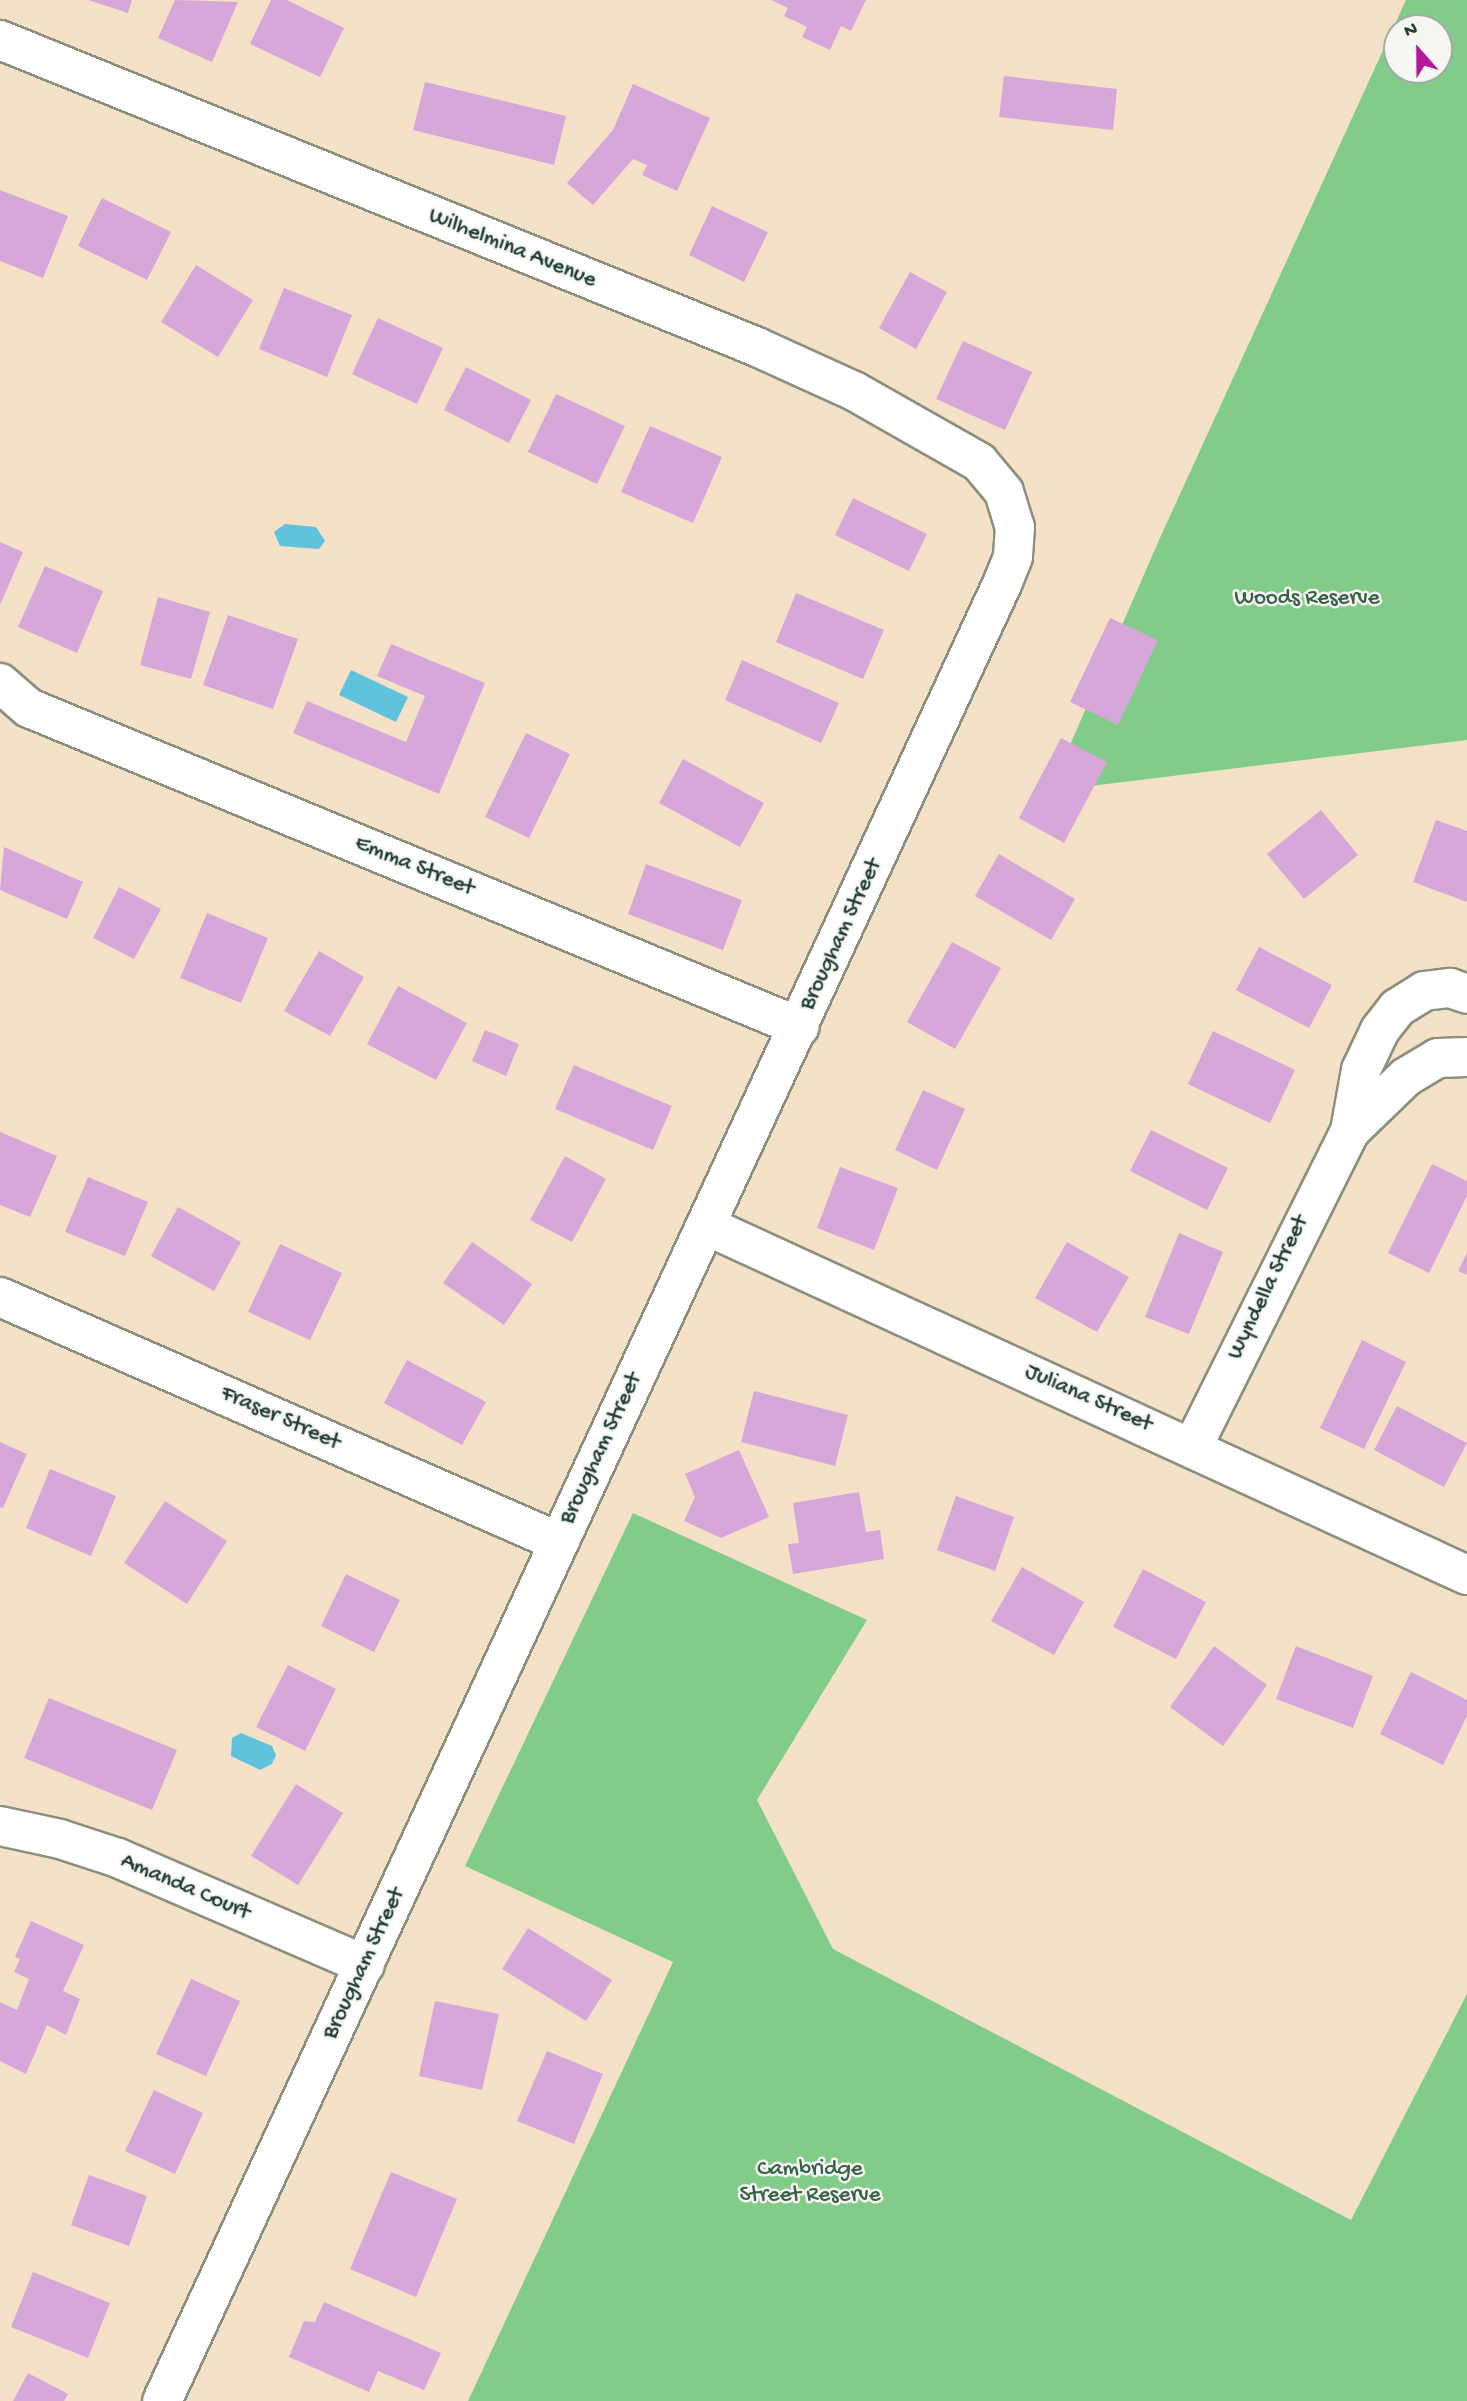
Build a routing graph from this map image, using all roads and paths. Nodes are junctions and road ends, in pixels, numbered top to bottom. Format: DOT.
graph roads {
  1 [pos="0,40"];
  2 [pos="1004,492"];
  3 [pos="0,683"];
  4 [pos="14,708"];
  5 [pos="1467,994"];
  6 [pos="800,1027"];
  7 [pos="1467,1057"];
  8 [pos="1350,1131"];
  9 [pos="707,1226"];
  10 [pos="0,1297"];
  11 [pos="1193,1446"];
  12 [pos="559,1542"];
  13 [pos="1467,1575"];
  14 [pos="0,1826"];
  15 [pos="365,1965"];
  16 [pos="162,2401"];
  1 -- 2 [label="street, Wilhelmina Avenue"];
  2 -- 6 [label="street, Brougham Street"];
  3 -- 4 [label="street, Emma Street"];
  4 -- 6 [label="street, Emma Street"];
  5 -- 8 [label="street, Wyndella Street"];
  6 -- 9 [label="street, Brougham Street"];
  7 -- 8 [label="street, Wyndella Street"];
  8 -- 11 [label="street, Wyndella Street"];
  9 -- 11 [label="street, Juliana Street"];
  9 -- 12 [label="street, Brougham Street"];
  10 -- 12 [label="street, Fraser Street"];
  11 -- 13 [label="street, Juliana Street"];
  12 -- 15 [label="street, Brougham Street"];
  14 -- 15 [label="street, Amanda Court"];
  15 -- 16 [label="street, Brougham Street"];
}
